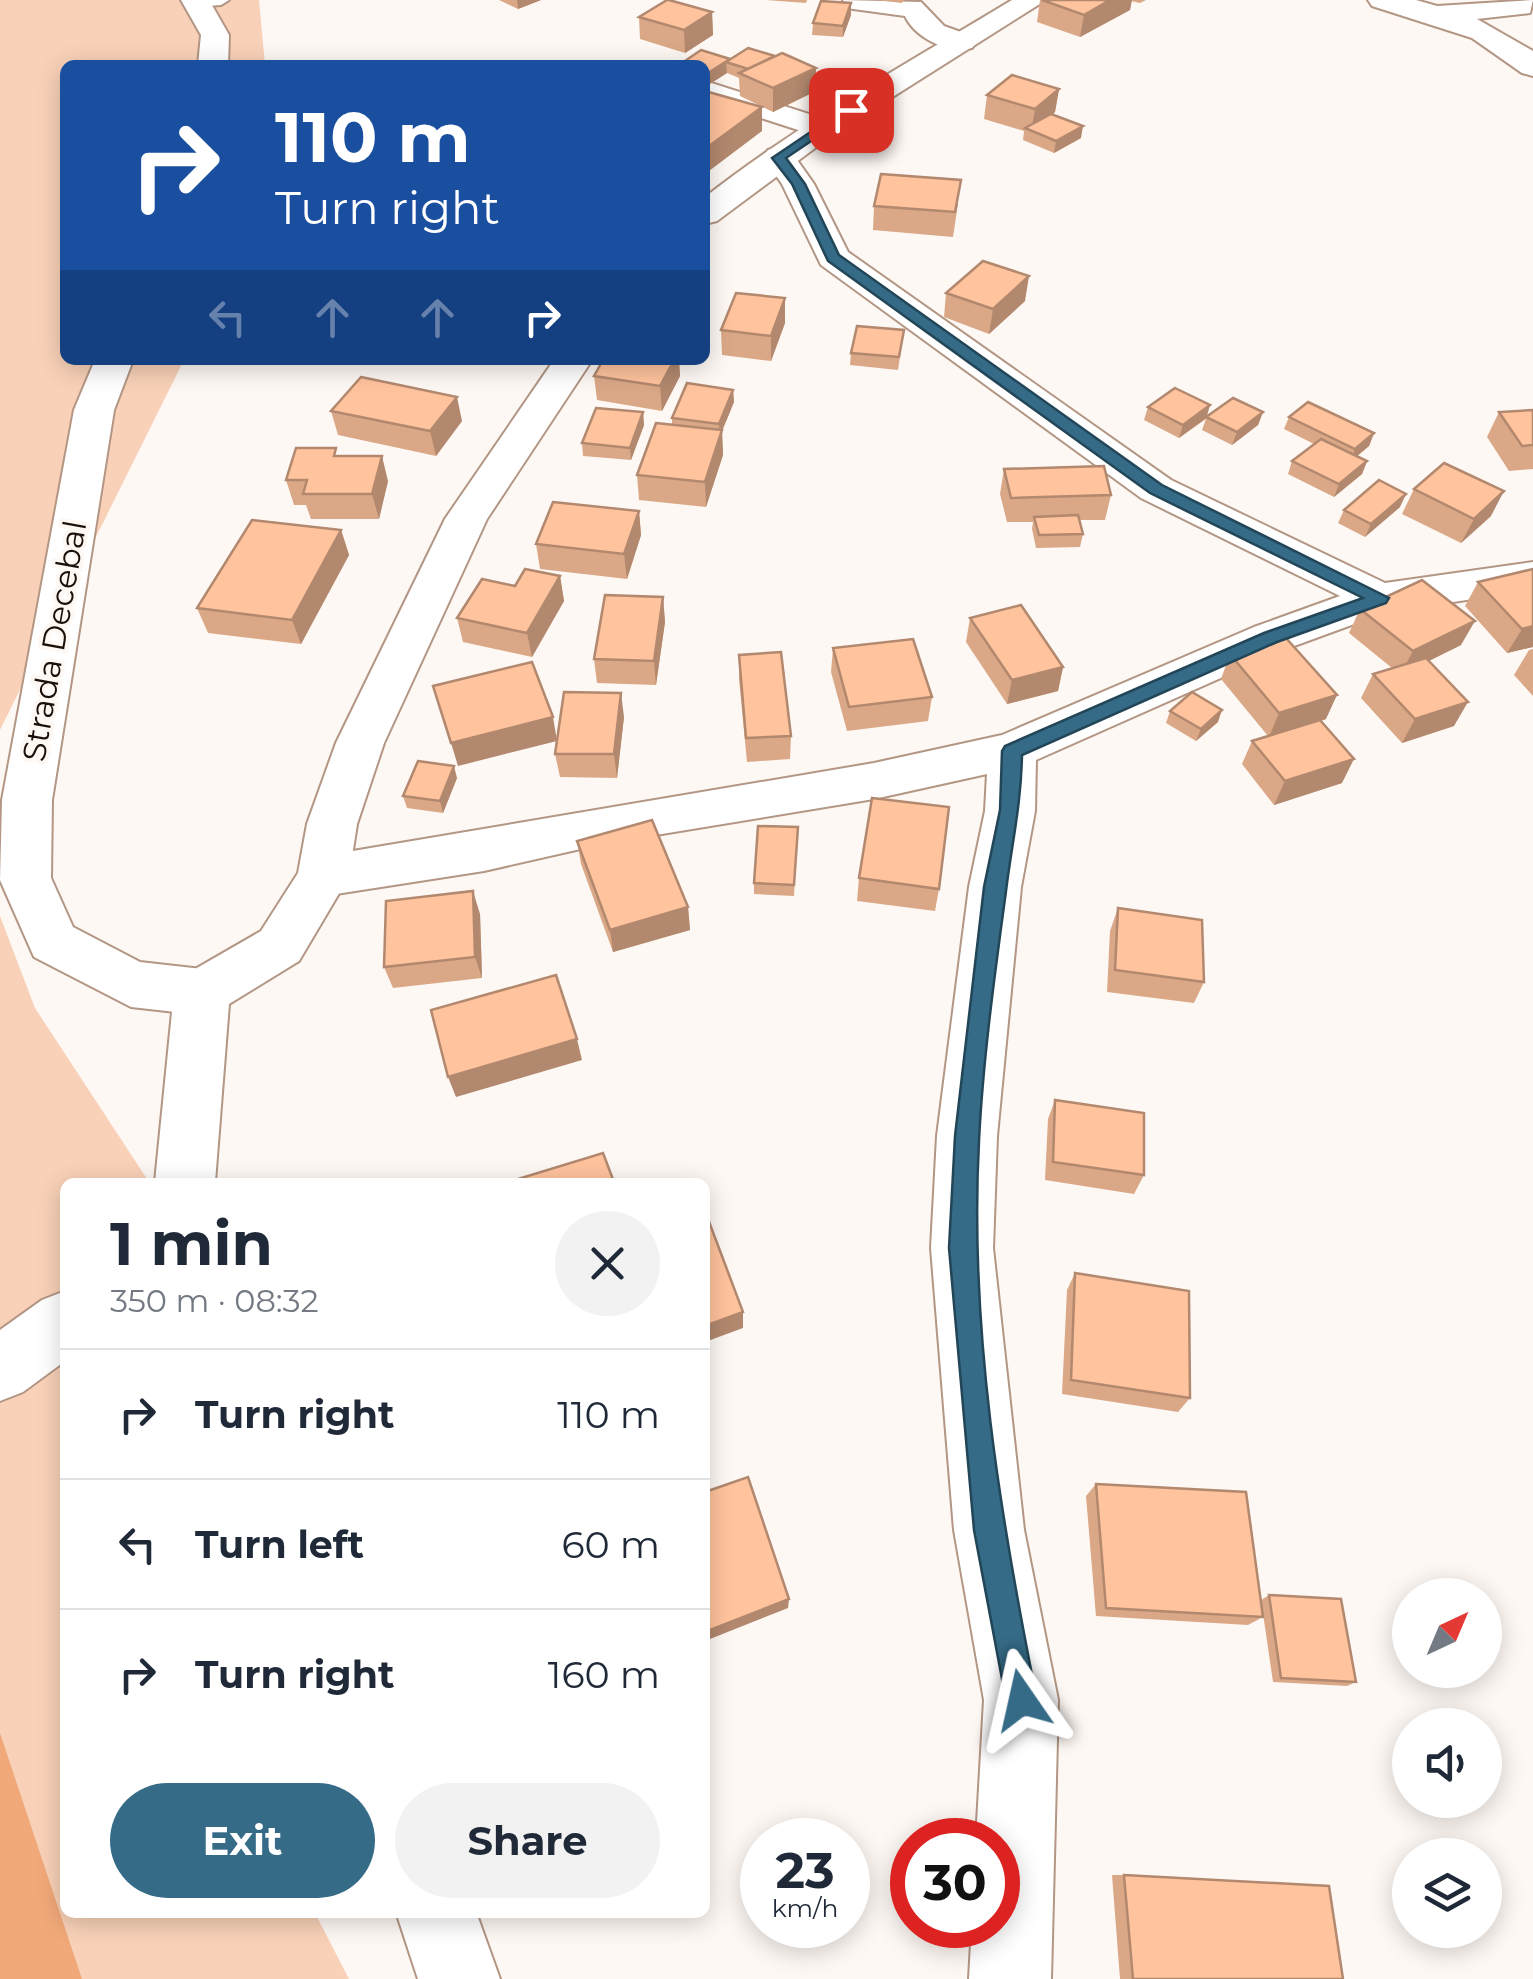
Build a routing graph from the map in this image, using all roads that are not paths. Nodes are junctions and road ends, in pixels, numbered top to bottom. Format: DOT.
graph roads {
  1 [pos="1032,0"];
  2 [pos="1382,0"];
  3 [pos="205,1"];
  4 [pos="856,2"];
  5 [pos="1533,2"];
  6 [pos="1439,14"];
  7 [pos="962,42"];
  8 [pos="213,60"];
  9 [pos="1533,67"];
  10 [pos="710,92"];
  11 [pos="823,129"];
  12 [pos="778,158"];
  13 [pos="710,210"];
  14 [pos="112,365"];
  15 [pos="570,365"];
  16 [pos="1533,576"];
  17 [pos="1380,598"];
  18 [pos="1012,751"];
  19 [pos="322,876"];
  20 [pos="202,992"];
  21 [pos="185,1178"];
  22 [pos="60,1326"];
  23 [pos="0,1369"];
  24 [pos="438,1918"];
  25 [pos="459,1979"];
  26 [pos="1010,1979"];
  1 -- 7 [label="street"];
  2 -- 6 [label="street"];
  3 -- 8 [label="street"];
  4 -- 7 [label="street"];
  5 -- 6 [label="street"];
  6 -- 9 [label="street"];
  7 -- 11 [label="street"];
  10 -- 11 [label="street"];
  11 -- 12 [label="street"];
  12 -- 13 [label="street"];
  12 -- 17 [label="street"];
  14 -- 20 [label="street, Strada Decebal"];
  15 -- 19 [label="street"];
  16 -- 17 [label="street"];
  17 -- 18 [label="street"];
  18 -- 19 [label="street"];
  18 -- 26 [label="street"];
  19 -- 20 [label="street"];
  20 -- 21 [label="street"];
  22 -- 23 [label="street"];
  24 -- 25 [label="street"];
}
